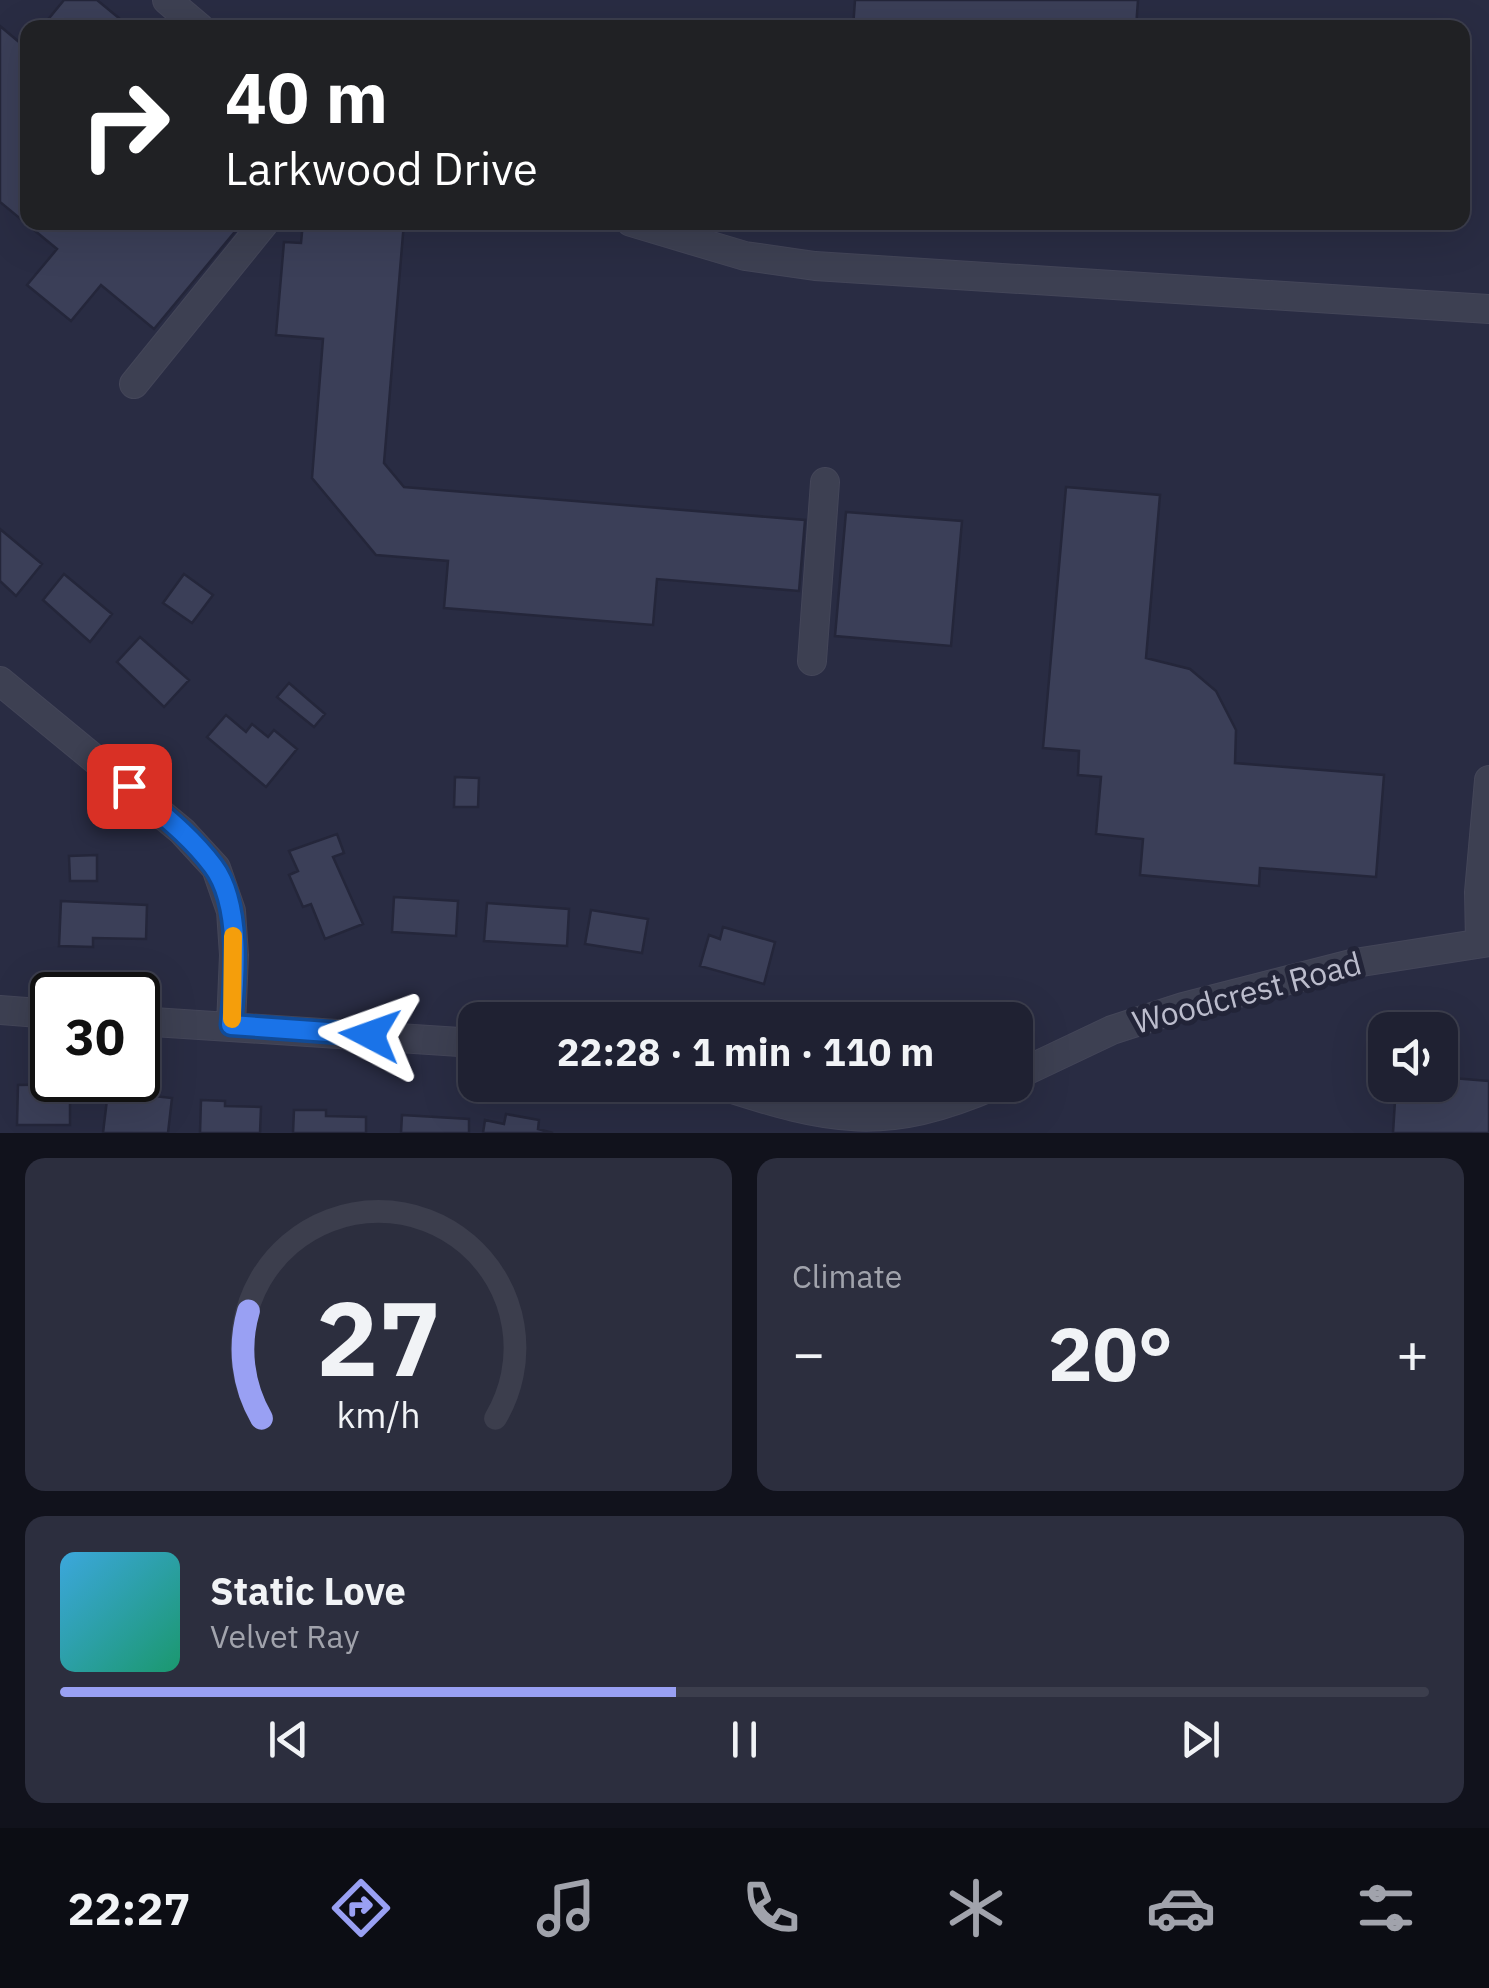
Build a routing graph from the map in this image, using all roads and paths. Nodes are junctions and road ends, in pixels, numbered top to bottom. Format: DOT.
graph roads {
  1 [pos="167,0"];
  2 [pos="191,20"];
  3 [pos="259,230"];
  4 [pos="658,230"];
  5 [pos="1489,309"];
  6 [pos="134,384"];
  7 [pos="825,482"];
  8 [pos="812,661"];
  9 [pos="0,680"];
  10 [pos="1489,780"];
  11 [pos="1485,942"];
  12 [pos="0,1010"];
  13 [pos="30,1012"];
  14 [pos="160,1021"];
  15 [pos="231,1025"];
  16 [pos="458,1042"];
  17 [pos="1033,1067"];
  18 [pos="777,1102"];
  19 [pos="956,1102"];
  1 -- 2 [label="street"];
  3 -- 6 [label="street"];
  4 -- 5 [label="street"];
  7 -- 8 [label="street"];
  9 -- 15 [label="street"];
  10 -- 11 [label="street"];
  11 -- 17 [label="street, Woodcrest Road"];
  12 -- 13 [label="street"];
  14 -- 15 [label="street"];
  15 -- 16 [label="street"];
  18 -- 19 [label="street"];
}
